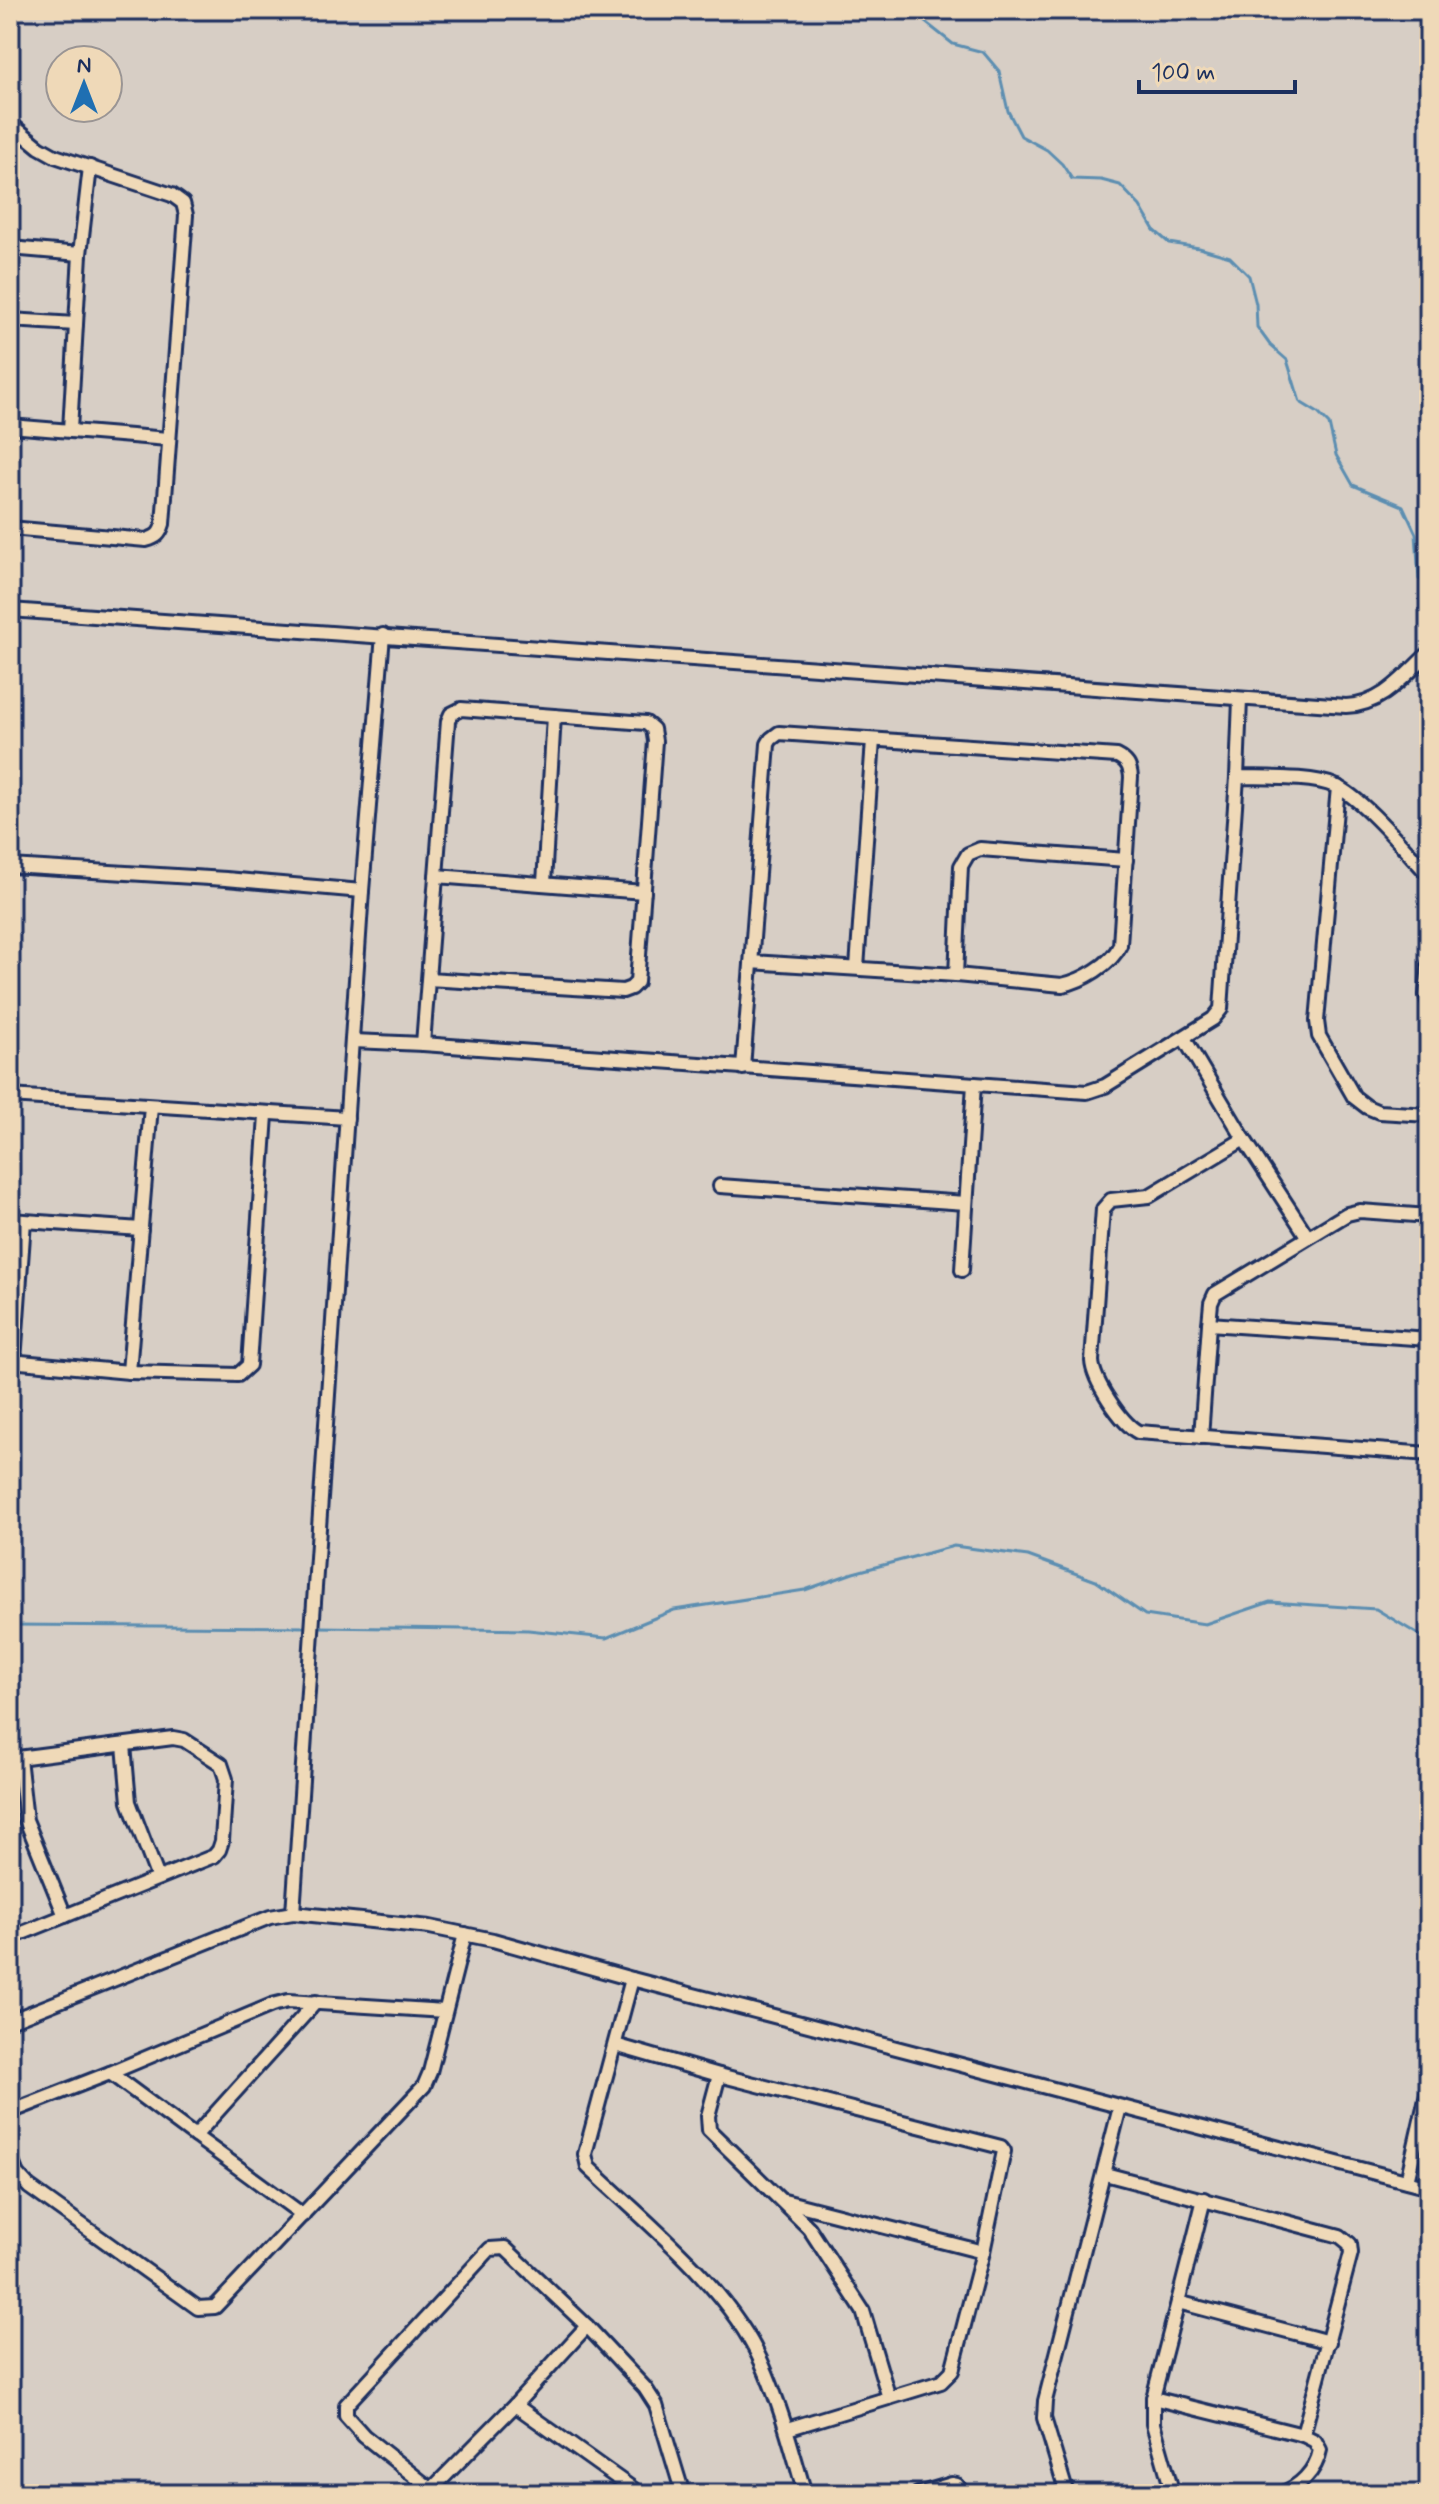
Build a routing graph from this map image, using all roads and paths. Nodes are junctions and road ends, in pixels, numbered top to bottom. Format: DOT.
graph roads {
  1 [pos="10,123"];
  2 [pos="90,167"];
  3 [pos="10,248"];
  4 [pos="80,254"];
  5 [pos="10,320"];
  6 [pos="76,324"];
  7 [pos="10,426"];
  8 [pos="70,430"];
  9 [pos="168,439"];
  10 [pos="10,528"];
  11 [pos="10,610"];
  12 [pos="383,635"];
  13 [pos="1429,653"];
  14 [pos="1240,699"];
  15 [pos="554,716"];
  16 [pos="873,740"];
  17 [pos="1237,777"];
  18 [pos="1338,787"];
  19 [pos="1126,860"];
  20 [pos="10,866"];
  21 [pos="1429,875"];
  22 [pos="436,876"];
  23 [pos="544,883"];
  24 [pos="362,891"];
  25 [pos="644,892"];
  26 [pos="751,962"];
  27 [pos="1429,964"];
  28 [pos="857,968"];
  29 [pos="956,975"];
  30 [pos="428,979"];
  31 [pos="1429,1004"];
  32 [pos="1184,1038"];
  33 [pos="353,1041"];
  34 [pos="423,1044"];
  35 [pos="743,1068"];
  36 [pos="974,1084"];
  37 [pos="10,1096"];
  38 [pos="151,1106"];
  39 [pos="266,1115"];
  40 [pos="1429,1115"];
  41 [pos="347,1118"];
  42 [pos="1244,1139"];
  43 [pos="720,1186"];
  44 [pos="966,1203"];
  45 [pos="1429,1216"];
  46 [pos="10,1220"];
  47 [pos="24,1221"];
  48 [pos="141,1229"];
  49 [pos="1307,1236"];
  50 [pos="962,1270"];
  51 [pos="1209,1324"];
  52 [pos="1429,1339"];
  53 [pos="12,1361"];
  54 [pos="129,1372"];
  55 [pos="1201,1437"];
  56 [pos="1429,1454"];
  57 [pos="124,1745"];
  58 [pos="15,1759"];
  59 [pos="158,1878"];
  60 [pos="293,1913"];
  61 [pos="65,1916"];
  62 [pos="465,1934"];
  63 [pos="10,1938"];
  64 [pos="632,1979"];
  65 [pos="316,2002"];
  66 [pos="445,2011"];
  67 [pos="10,2021"];
  68 [pos="615,2045"];
  69 [pos="110,2073"];
  70 [pos="719,2075"];
  71 [pos="1429,2085"];
  72 [pos="1120,2107"];
  73 [pos="10,2112"];
  74 [pos="195,2136"];
  75 [pos="10,2157"];
  76 [pos="1105,2174"];
  77 [pos="1407,2181"];
  78 [pos="1429,2187"];
  79 [pos="1204,2199"];
  80 [pos="780,2200"];
  81 [pos="303,2215"];
  82 [pos="983,2252"];
  83 [pos="1178,2302"];
  84 [pos="587,2326"];
  85 [pos="1329,2342"];
  86 [pos="889,2398"];
  87 [pos="1153,2398"];
  88 [pos="515,2405"];
  89 [pos="787,2429"];
  90 [pos="1303,2435"];
  91 [pos="1429,2487"];
  92 [pos="434,2492"];
  93 [pos="640,2494"];
  94 [pos="683,2494"];
  95 [pos="805,2494"];
  96 [pos="918,2494"];
  97 [pos="963,2494"];
  98 [pos="1067,2494"];
  99 [pos="1173,2494"];
  100 [pos="1279,2494"];
  101 [pos="1424,2494"];
  1 -- 2 [label="street"];
  2 -- 4 [label="street"];
  2 -- 9 [label="street"];
  3 -- 4 [label="street"];
  4 -- 6 [label="street"];
  5 -- 6 [label="street"];
  6 -- 8 [label="street"];
  7 -- 8 [label="street"];
  8 -- 9 [label="street"];
  9 -- 10 [label="street"];
  11 -- 12 [label="street"];
  12 -- 14 [label="street"];
  12 -- 24 [label="street"];
  13 -- 14 [label="street"];
  14 -- 17 [label="street"];
  15 -- 22 [label="street"];
  15 -- 23 [label="street"];
  15 -- 25 [label="street"];
  16 -- 19 [label="street"];
  16 -- 26 [label="street"];
  16 -- 28 [label="street"];
  17 -- 18 [label="street"];
  17 -- 32 [label="street"];
  18 -- 21 [label="street"];
  18 -- 40 [label="street"];
  19 -- 29 [label="street"];
  19 -- 29 [label="street"];
  20 -- 24 [label="street"];
  22 -- 23 [label="street"];
  22 -- 30 [label="street"];
  23 -- 25 [label="street"];
  24 -- 33 [label="street"];
  25 -- 30 [label="street"];
  26 -- 28 [label="street"];
  26 -- 35 [label="street"];
  27 -- 31 [label="street"];
  28 -- 29 [label="street"];
  30 -- 34 [label="street"];
  32 -- 36 [label="street"];
  32 -- 42 [label="street"];
  33 -- 34 [label="street"];
  33 -- 41 [label="street"];
  34 -- 35 [label="street"];
  35 -- 36 [label="street"];
  36 -- 44 [label="street"];
  37 -- 38 [label="street"];
  38 -- 39 [label="street"];
  38 -- 48 [label="street"];
  39 -- 41 [label="street"];
  39 -- 54 [label="street"];
  41 -- 60 [label="street"];
  42 -- 49 [label="street"];
  42 -- 55 [label="street"];
  43 -- 44 [label="street"];
  44 -- 50 [label="street"];
  45 -- 49 [label="street"];
  46 -- 47 [label="street"];
  47 -- 48 [label="street"];
  47 -- 53 [label="street"];
  48 -- 54 [label="street"];
  49 -- 51 [label="street"];
  51 -- 52 [label="street"];
  51 -- 55 [label="street"];
  53 -- 54 [label="street"];
  55 -- 56 [label="street"];
  57 -- 58 [label="street"];
  57 -- 59 [label="street"];
  57 -- 59 [label="street"];
  58 -- 61 [label="street"];
  59 -- 61 [label="street"];
  60 -- 62 [label="street"];
  60 -- 67 [label="street"];
  61 -- 63 [label="street"];
  62 -- 64 [label="street"];
  62 -- 66 [label="street"];
  64 -- 68 [label="street"];
  64 -- 72 [label="street"];
  65 -- 66 [label="street"];
  65 -- 69 [label="street"];
  65 -- 74 [label="street"];
  66 -- 81 [label="street"];
  68 -- 70 [label="street"];
  68 -- 89 [label="street"];
  69 -- 73 [label="street"];
  69 -- 74 [label="street"];
  70 -- 80 [label="street"];
  70 -- 82 [label="street"];
  71 -- 77 [label="street"];
  72 -- 76 [label="street"];
  72 -- 77 [label="street"];
  74 -- 81 [label="street"];
  75 -- 81 [label="street"];
  76 -- 79 [label="street"];
  76 -- 98 [label="street"];
  77 -- 78 [label="street"];
  79 -- 83 [label="street"];
  79 -- 85 [label="street"];
  80 -- 82 [label="street"];
  80 -- 86 [label="street"];
  82 -- 86 [label="street"];
  83 -- 85 [label="street"];
  83 -- 87 [label="street"];
  84 -- 88 [label="street"];
  84 -- 92 [label="street"];
  84 -- 94 [label="street"];
  85 -- 90 [label="street"];
  86 -- 89 [label="street"];
  87 -- 90 [label="street"];
  87 -- 99 [label="street"];
  88 -- 92 [label="street"];
  88 -- 93 [label="street"];
  89 -- 95 [label="street"];
  90 -- 100 [label="street"];
  91 -- 101 [label="street"];
  96 -- 97 [label="street"];
}
